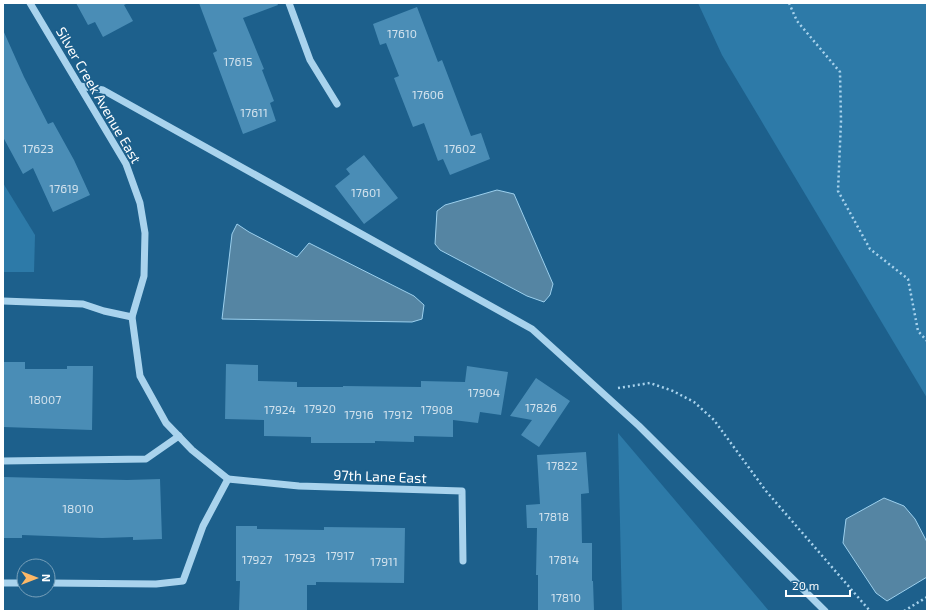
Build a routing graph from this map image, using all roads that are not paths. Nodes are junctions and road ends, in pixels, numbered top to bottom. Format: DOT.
graph roads {
  1 [pos="30,3"];
  2 [pos="289,3"];
  3 [pos="80,86"];
  4 [pos="337,104"];
  5 [pos="3,301"];
  6 [pos="132,317"];
  7 [pos="179,436"];
  8 [pos="3,461"];
  9 [pos="228,479"];
  10 [pos="463,561"];
  11 [pos="3,583"];
  12 [pos="16,583"];
  13 [pos="56,583"];
  14 [pos="825,611"];
  1 -- 3 [label="street, Silver Creek Avenue East"];
  2 -- 4 [label="street"];
  3 -- 6 [label="street, Silver Creek Avenue East"];
  3 -- 14 [label="street"];
  5 -- 6 [label="street"];
  6 -- 7 [label="street, Silver Creek Avenue East"];
  7 -- 8 [label="street"];
  7 -- 9 [label="street, Silver Creek Avenue East"];
  9 -- 10 [label="street, 97th Lane East"];
  9 -- 13 [label="street"];
  11 -- 12 [label="street"];
}
